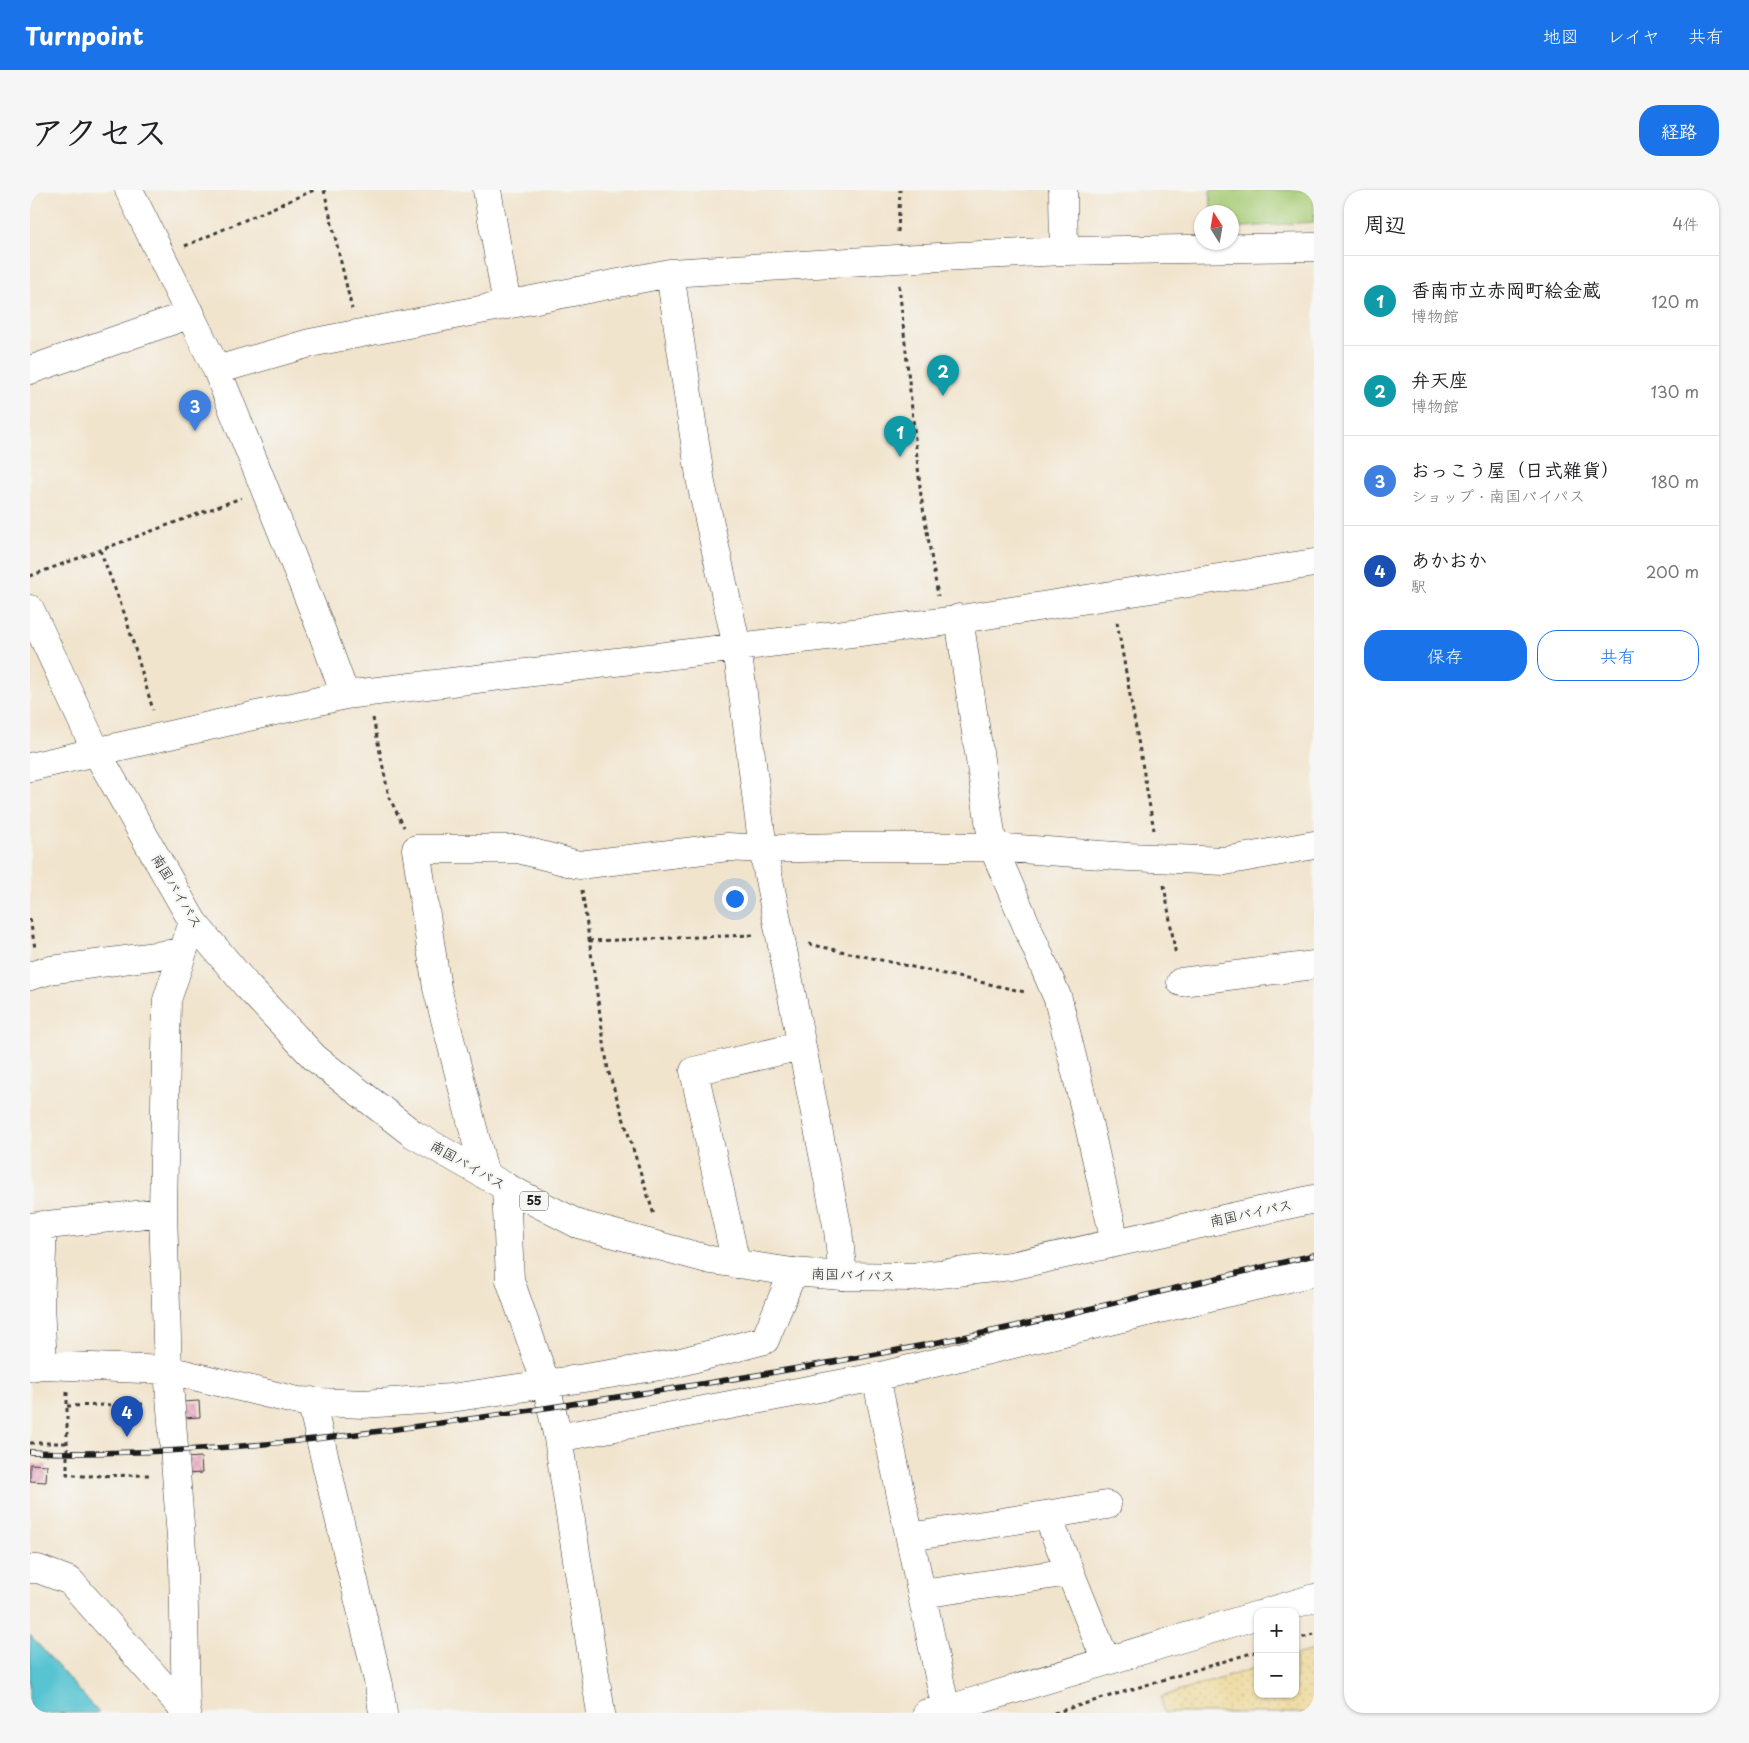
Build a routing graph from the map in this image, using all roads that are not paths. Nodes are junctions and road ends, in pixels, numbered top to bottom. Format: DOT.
graph roads {
  1 [pos="129,190"];
  2 [pos="487,190"];
  3 [pos="1063,190"];
  4 [pos="1314,247"];
  5 [pos="1064,251"];
  6 [pos="670,273"];
  7 [pos="507,305"];
  8 [pos="191,314"];
  9 [pos="30,370"];
  10 [pos="217,370"];
  11 [pos="1314,563"];
  12 [pos="30,609"];
  13 [pos="951,620"];
  14 [pos="737,647"];
  15 [pos="357,694"];
  16 [pos="97,752"];
  17 [pos="30,767"];
  18 [pos="1314,845"];
  19 [pos="993,847"];
  20 [pos="763,849"];
  21 [pos="192,922"];
  22 [pos="183,952"];
  23 [pos="1314,965"];
  24 [pos="30,976"];
  25 [pos="1180,982"];
  26 [pos="801,1046"];
  27 [pos="496,1181"];
  28 [pos="1314,1199"];
  29 [pos="164,1212"];
  30 [pos="37,1226"];
  31 [pos="1115,1242"];
  32 [pos="736,1264"];
  33 [pos="793,1272"];
  34 [pos="1314,1272"];
  35 [pos="843,1276"];
  36 [pos="47,1366"];
  37 [pos="168,1370"];
  38 [pos="876,1377"];
  39 [pos="546,1384"];
  40 [pos="311,1401"];
  41 [pos="558,1438"];
  42 [pos="1107,1505"];
  43 [pos="1047,1515"];
  44 [pos="910,1537"];
  45 [pos="30,1569"];
  46 [pos="1070,1572"];
  47 [pos="922,1594"];
  48 [pos="1314,1598"];
  49 [pos="1281,1608"];
  50 [pos="1254,1616"];
  51 [pos="1106,1661"];
  52 [pos="937,1711"];
  53 [pos="186,1712"];
  54 [pos="383,1713"];
  55 [pos="601,1713"];
  1 -- 8 [label="main road"];
  2 -- 7 [label="main road"];
  3 -- 5 [label="main road"];
  4 -- 5 [label="main road"];
  5 -- 6 [label="main road"];
  6 -- 7 [label="main road"];
  6 -- 14 [label="main road"];
  7 -- 10 [label="main road"];
  8 -- 9 [label="main road"];
  8 -- 10 [label="main road"];
  10 -- 15 [label="main road"];
  11 -- 13 [label="main road"];
  12 -- 16 [label="main road, 南国バイパス / 55"];
  13 -- 14 [label="main road"];
  13 -- 19 [label="main road"];
  14 -- 15 [label="main road"];
  14 -- 20 [label="main road"];
  15 -- 16 [label="main road"];
  16 -- 17 [label="main road"];
  16 -- 21 [label="main road, 南国バイパス / 55"];
  18 -- 19 [label="main road"];
  19 -- 20 [label="main road"];
  19 -- 31 [label="main road"];
  20 -- 26 [label="main road"];
  20 -- 27 [label="main road"];
  21 -- 22 [label="main road"];
  21 -- 27 [label="main road, 南国バイパス / 55"];
  22 -- 24 [label="main road"];
  22 -- 29 [label="main road"];
  23 -- 25 [label="main road"];
  26 -- 32 [label="main road"];
  26 -- 35 [label="main road"];
  27 -- 32 [label="main road, 南国バイパス / 55"];
  27 -- 39 [label="main road"];
  28 -- 31 [label="main road, 南国バイパス / 55"];
  29 -- 30 [label="main road"];
  29 -- 37 [label="main road"];
  30 -- 36 [label="main road"];
  31 -- 35 [label="main road, 南国バイパス / 55"];
  32 -- 33 [label="main road, 南国バイパス / 55"];
  33 -- 35 [label="main road, 南国バイパス / 55"];
  33 -- 39 [label="main road"];
  34 -- 38 [label="main road"];
  36 -- 37 [label="main road"];
  37 -- 40 [label="main road"];
  37 -- 53 [label="main road"];
  38 -- 41 [label="main road"];
  38 -- 44 [label="main road"];
  39 -- 40 [label="main road"];
  39 -- 41 [label="main road"];
  40 -- 54 [label="main road"];
  41 -- 55 [label="main road"];
  42 -- 43 [label="main road"];
  43 -- 44 [label="main road"];
  43 -- 46 [label="main road"];
  44 -- 47 [label="main road"];
  45 -- 53 [label="main road"];
  46 -- 47 [label="main road"];
  46 -- 51 [label="main road"];
  47 -- 52 [label="main road"];
  48 -- 49 [label="main road"];
  50 -- 51 [label="main road"];
  51 -- 52 [label="main road"];
}
